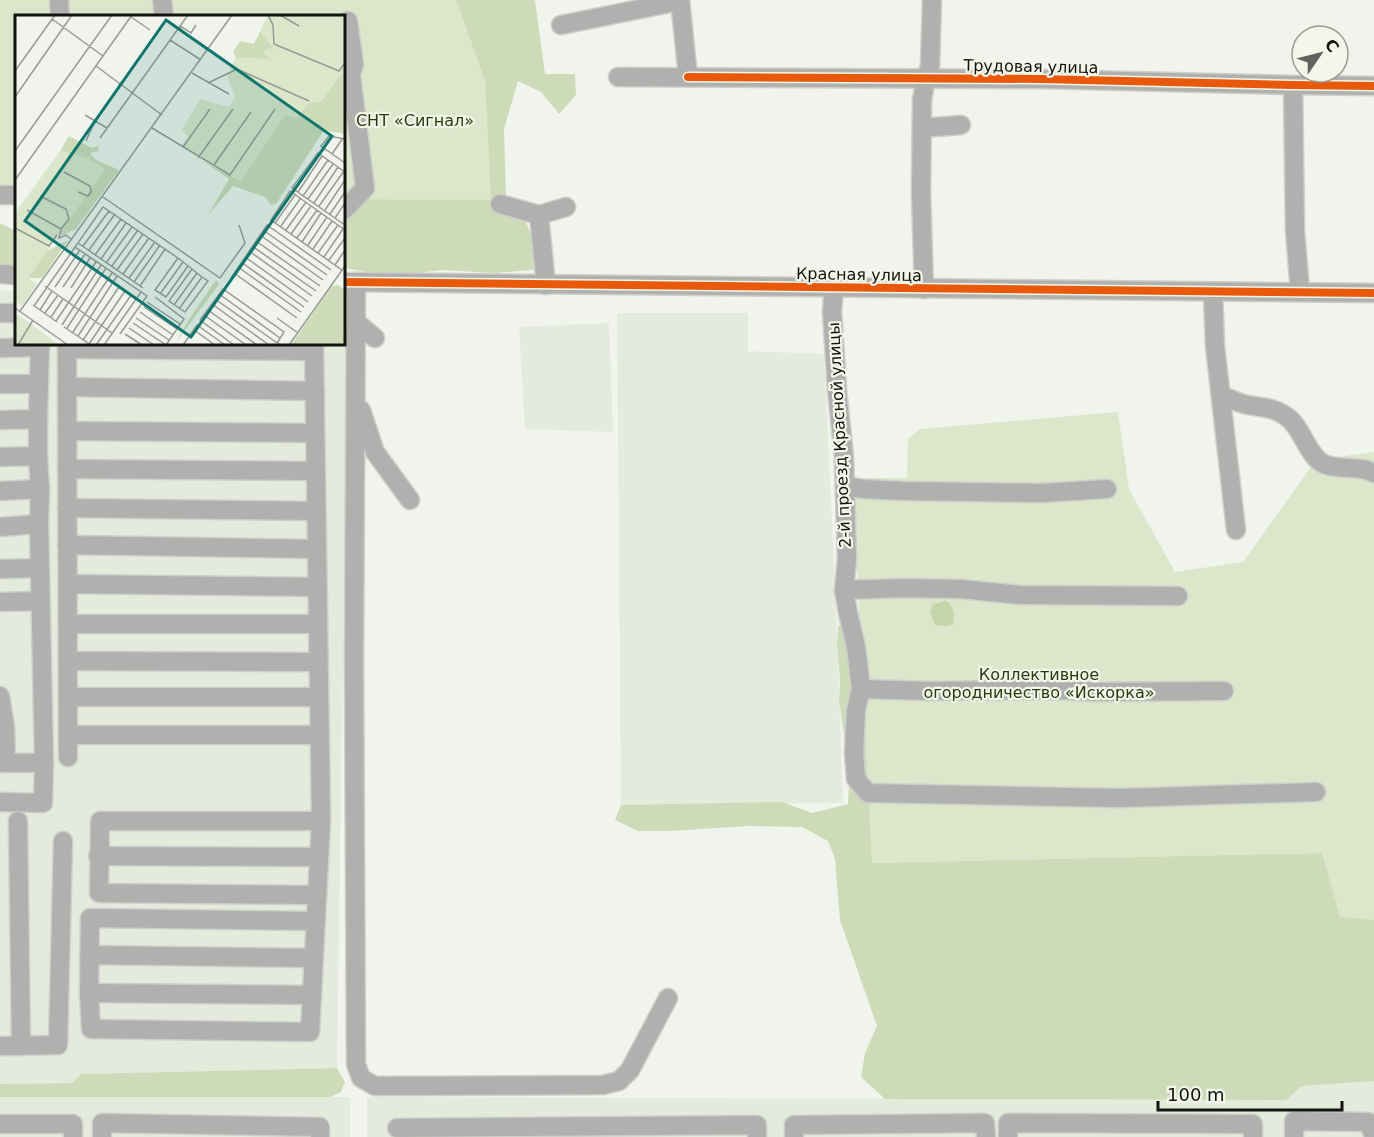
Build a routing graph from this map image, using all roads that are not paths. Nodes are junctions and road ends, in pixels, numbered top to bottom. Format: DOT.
graph roads {
  1 [pos="59,0"];
  2 [pos="162,0"];
  3 [pos="932,0"];
  4 [pos="680,1"];
  5 [pos="60,15"];
  6 [pos="164,15"];
  7 [pos="348,21"];
  8 [pos="561,25"];
  9 [pos="618,77"];
  10 [pos="688,77"];
  11 [pos="926,78"];
  12 [pos="1293,85"];
  13 [pos="1374,86"];
  14 [pos="961,125"];
  15 [pos="922,128"];
  16 [pos="500,204"];
  17 [pos="566,207"];
  18 [pos="345,209"];
  19 [pos="539,215"];
  20 [pos="352,283"];
  21 [pos="546,285"];
  22 [pos="834,287"];
  23 [pos="924,289"];
  24 [pos="1300,291"];
  25 [pos="1213,292"];
  26 [pos="1374,293"];
  27 [pos="356,322"];
  28 [pos="375,338"];
  29 [pos="40,345"];
  30 [pos="67,346"];
  31 [pos="314,347"];
  32 [pos="0,348"];
  33 [pos="0,384"];
  34 [pos="38,384"];
  35 [pos="67,387"];
  36 [pos="315,391"];
  37 [pos="356,395"];
  38 [pos="1221,395"];
  39 [pos="38,419"];
  40 [pos="0,420"];
  41 [pos="67,431"];
  42 [pos="315,433"];
  43 [pos="38,456"];
  44 [pos="0,457"];
  45 [pos="67,469"];
  46 [pos="316,471"];
  47 [pos="1374,474"];
  48 [pos="845,486"];
  49 [pos="39,489"];
  50 [pos="1107,489"];
  51 [pos="0,491"];
  52 [pos="410,500"];
  53 [pos="67,508"];
  54 [pos="316,511"];
  55 [pos="39,524"];
  56 [pos="0,527"];
  57 [pos="1236,530"];
  58 [pos="68,545"];
  59 [pos="317,549"];
  60 [pos="40,568"];
  61 [pos="0,569"];
  62 [pos="68,584"];
  63 [pos="318,586"];
  64 [pos="844,590"];
  65 [pos="1178,596"];
  66 [pos="0,602"];
  67 [pos="40,602"];
  68 [pos="68,624"];
  69 [pos="318,624"];
  70 [pos="68,661"];
  71 [pos="318,662"];
  72 [pos="861,689"];
  73 [pos="1224,691"];
  74 [pos="0,696"];
  75 [pos="68,697"];
  76 [pos="319,697"];
  77 [pos="3,727"];
  78 [pos="68,735"];
  79 [pos="319,735"];
  80 [pos="68,757"];
  81 [pos="3,763"];
  82 [pos="44,763"];
  83 [pos="1316,792"];
  84 [pos="0,802"];
  85 [pos="18,821"];
  86 [pos="321,821"];
  87 [pos="63,841"];
  88 [pos="98,856"];
  89 [pos="319,857"];
  90 [pos="317,895"];
  91 [pos="316,921"];
  92 [pos="89,956"];
  93 [pos="314,958"];
  94 [pos="89,993"];
  95 [pos="312,995"];
  96 [pos="668,998"];
  97 [pos="0,1046"];
  98 [pos="21,1046"];
  99 [pos="1,1128"];
  100 [pos="397,1128"];
  101 [pos="140,1130"];
  102 [pos="39,1131"];
  103 [pos="176,1131"];
  104 [pos="215,1131"];
  105 [pos="251,1131"];
  106 [pos="650,1131"];
  107 [pos="688,1131"];
  108 [pos="722,1131"];
  109 [pos="286,1132"];
  110 [pos="432,1132"];
  111 [pos="468,1132"];
  112 [pos="504,1132"];
  113 [pos="541,1132"];
  114 [pos="577,1132"];
  115 [pos="611,1132"];
  116 [pos="1374,1136"];
  117 [pos="73,1137"];
  118 [pos="102,1137"];
  119 [pos="320,1137"];
  120 [pos="757,1137"];
  121 [pos="794,1137"];
  122 [pos="986,1137"];
  123 [pos="1008,1137"];
  124 [pos="1253,1137"];
  125 [pos="1294,1137"];
  1 -- 5 [label="street"];
  2 -- 6 [label="street"];
  3 -- 11 [label="street"];
  4 -- 8 [label="street"];
  4 -- 10 [label="street"];
  7 -- 18 [label="street"];
  9 -- 10 [label="street, Трудовая улица"];
  10 -- 11 [label="street, Трудовая улица"];
  11 -- 12 [label="street, Трудовая улица"];
  11 -- 15 [label="street"];
  12 -- 13 [label="street, Трудовая улица"];
  12 -- 24 [label="street"];
  14 -- 15 [label="street"];
  15 -- 23 [label="street"];
  16 -- 19 [label="street"];
  17 -- 19 [label="street"];
  19 -- 21 [label="street"];
  20 -- 21 [label="street, Красная улица"];
  20 -- 27 [label="street"];
  21 -- 22 [label="street, Красная улица"];
  22 -- 23 [label="street, Красная улица"];
  22 -- 48 [label="street, 2-й проезд Красной улицы"];
  23 -- 25 [label="street, Красная улица"];
  24 -- 25 [label="street, Красная улица"];
  24 -- 26 [label="street, Красная улица"];
  25 -- 38 [label="street"];
  27 -- 28 [label="street"];
  27 -- 37 [label="street"];
  29 -- 32 [label="street"];
  29 -- 34 [label="street"];
  30 -- 31 [label="street"];
  30 -- 35 [label="street"];
  31 -- 36 [label="street"];
  33 -- 34 [label="street"];
  34 -- 39 [label="street"];
  35 -- 36 [label="street"];
  35 -- 41 [label="street"];
  36 -- 42 [label="street"];
  37 -- 52 [label="street"];
  37 -- 96 [label="street"];
  38 -- 47 [label="street"];
  38 -- 57 [label="street"];
  39 -- 40 [label="street"];
  39 -- 43 [label="street"];
  41 -- 42 [label="street"];
  41 -- 45 [label="street"];
  42 -- 46 [label="street"];
  43 -- 44 [label="street"];
  43 -- 49 [label="street"];
  45 -- 46 [label="street"];
  45 -- 53 [label="street"];
  46 -- 54 [label="street"];
  48 -- 50 [label="street"];
  48 -- 64 [label="street, 2-й проезд Красной улицы"];
  49 -- 51 [label="street"];
  49 -- 55 [label="street"];
  53 -- 54 [label="street"];
  53 -- 58 [label="street"];
  54 -- 59 [label="street"];
  55 -- 56 [label="street"];
  55 -- 60 [label="street"];
  58 -- 59 [label="street"];
  58 -- 62 [label="street"];
  59 -- 63 [label="street"];
  60 -- 61 [label="street"];
  60 -- 67 [label="street"];
  62 -- 63 [label="street"];
  62 -- 68 [label="street"];
  63 -- 69 [label="street"];
  64 -- 65 [label="street"];
  64 -- 72 [label="street, 2-й проезд Красной улицы"];
  66 -- 67 [label="street"];
  67 -- 82 [label="street"];
  68 -- 69 [label="street"];
  68 -- 70 [label="street"];
  69 -- 71 [label="street"];
  70 -- 71 [label="street"];
  70 -- 75 [label="street"];
  71 -- 76 [label="street"];
  72 -- 73 [label="street"];
  72 -- 83 [label="street, 2-й проезд Красной улицы"];
  74 -- 77 [label="street"];
  75 -- 76 [label="street"];
  75 -- 78 [label="street"];
  76 -- 79 [label="street"];
  77 -- 81 [label="street"];
  78 -- 79 [label="street"];
  78 -- 80 [label="street"];
  79 -- 86 [label="street"];
  81 -- 82 [label="street"];
  82 -- 84 [label="street"];
  85 -- 98 [label="street"];
  86 -- 88 [label="street"];
  86 -- 89 [label="street"];
  87 -- 98 [label="street"];
  88 -- 89 [label="street"];
  88 -- 90 [label="street"];
  89 -- 90 [label="street"];
  90 -- 91 [label="street"];
  91 -- 92 [label="street"];
  91 -- 93 [label="street"];
  92 -- 93 [label="street"];
  92 -- 94 [label="street"];
  93 -- 95 [label="street"];
  94 -- 95 [label="street"];
  94 -- 95 [label="street"];
  97 -- 98 [label="street"];
  99 -- 102 [label="street"];
  100 -- 110 [label="street"];
  101 -- 103 [label="street"];
  101 -- 118 [label="street"];
  102 -- 117 [label="street"];
  103 -- 104 [label="street"];
  104 -- 105 [label="street"];
  105 -- 109 [label="street"];
  106 -- 107 [label="street"];
  106 -- 115 [label="street"];
  107 -- 108 [label="street"];
  108 -- 120 [label="street"];
  109 -- 119 [label="street"];
  110 -- 111 [label="street"];
  111 -- 112 [label="street"];
  112 -- 113 [label="street"];
  113 -- 114 [label="street"];
  114 -- 115 [label="street"];
  116 -- 125 [label="street"];
  121 -- 122 [label="street"];
  123 -- 124 [label="street"];
}
